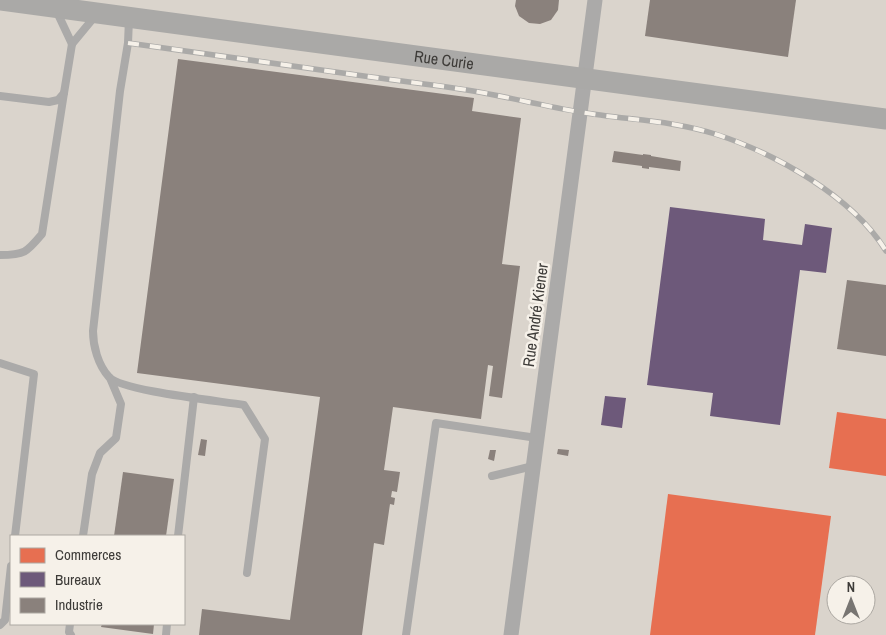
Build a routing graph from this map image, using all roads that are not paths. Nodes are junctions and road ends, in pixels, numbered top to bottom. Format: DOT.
graph roads {
  1 [pos="0,0"];
  2 [pos="595,0"];
  3 [pos="55,7"];
  4 [pos="97,13"];
  5 [pos="129,17"];
  6 [pos="72,44"];
  7 [pos="584,78"];
  8 [pos="64,93"];
  9 [pos="0,96"];
  10 [pos="886,119"];
  11 [pos="0,255"];
  12 [pos="0,362"];
  13 [pos="110,378"];
  14 [pos="194,397"];
  15 [pos="537,438"];
  16 [pos="533,466"];
  17 [pos="492,476"];
  18 [pos="15,535"];
  19 [pos="83,535"];
  20 [pos="178,535"];
  21 [pos="247,573"];
  22 [pos="10,575"];
  23 [pos="0,625"];
  24 [pos="406,635"];
  25 [pos="511,635"];
  1 -- 3 [label="main road, Rue Curie"];
  2 -- 7 [label="street, Rue André Kiener"];
  3 -- 4 [label="main road, Rue Curie"];
  3 -- 6 [label="lane"];
  4 -- 5 [label="main road, Rue Curie"];
  4 -- 6 [label="lane"];
  5 -- 7 [label="main road, Rue Curie"];
  5 -- 13 [label="lane"];
  6 -- 8 [label="lane"];
  7 -- 10 [label="main road, Rue Curie"];
  7 -- 15 [label="street, Rue André Kiener"];
  8 -- 9 [label="lane"];
  8 -- 11 [label="lane"];
  12 -- 18 [label="lane"];
  13 -- 14 [label="lane"];
  13 -- 19 [label="lane"];
  14 -- 20 [label="lane"];
  14 -- 21 [label="lane"];
  15 -- 16 [label="street, Rue André Kiener"];
  15 -- 24 [label="lane"];
  16 -- 17 [label="lane"];
  16 -- 25 [label="street, Rue André Kiener"];
  22 -- 23 [label="lane"];
}
